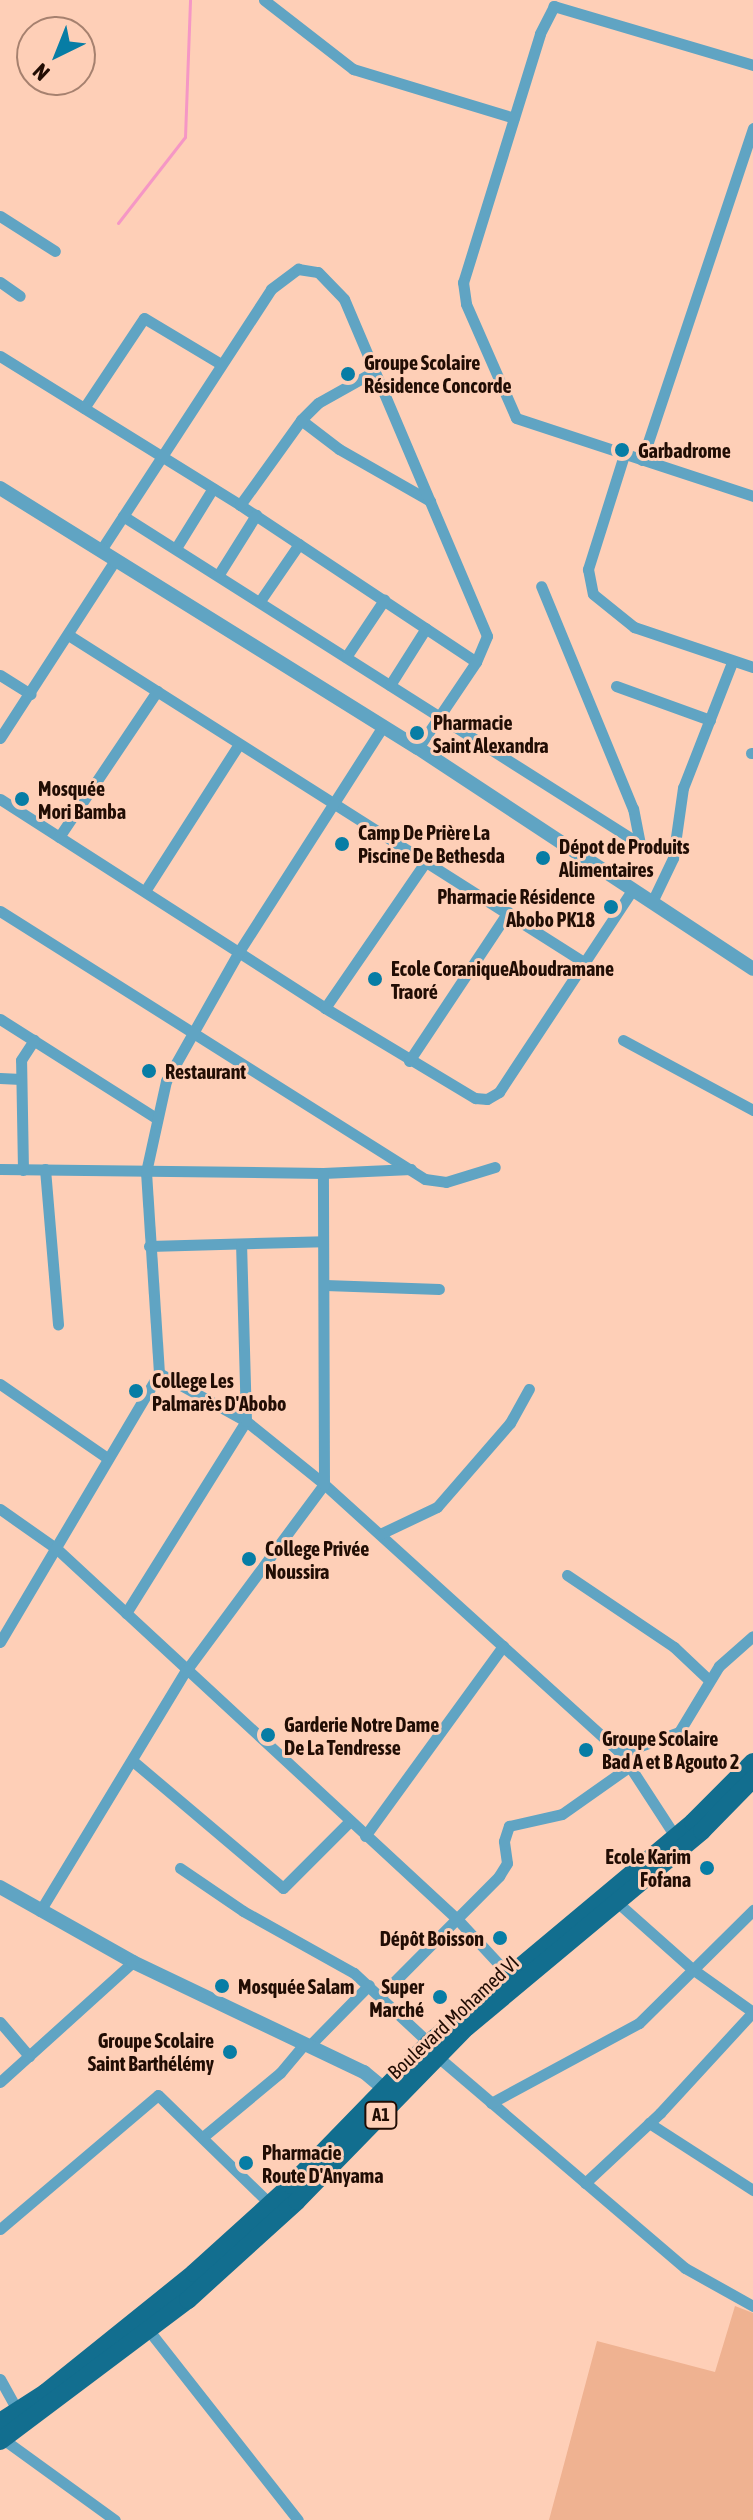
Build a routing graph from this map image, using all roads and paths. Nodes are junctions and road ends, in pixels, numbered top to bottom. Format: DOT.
graph roads {
  1 [pos="264,0"];
  2 [pos="554,3"];
  3 [pos="753,65"];
  4 [pos="514,118"];
  5 [pos="753,128"];
  6 [pos="0,216"];
  7 [pos="55,251"];
  8 [pos="0,282"];
  9 [pos="20,296"];
  10 [pos="1,358"];
  11 [pos="221,364"];
  12 [pos="375,371"];
  13 [pos="84,408"];
  14 [pos="301,420"];
  15 [pos="624,455"];
  16 [pos="162,457"];
  17 [pos="642,460"];
  18 [pos="213,488"];
  19 [pos="0,489"];
  20 [pos="753,496"];
  21 [pos="431,501"];
  22 [pos="240,505"];
  23 [pos="256,515"];
  24 [pos="123,516"];
  25 [pos="299,544"];
  26 [pos="176,548"];
  27 [pos="101,550"];
  28 [pos="116,559"];
  29 [pos="219,574"];
  30 [pos="541,586"];
  31 [pos="384,600"];
  32 [pos="260,601"];
  33 [pos="426,628"];
  34 [pos="70,636"];
  35 [pos="346,657"];
  36 [pos="476,662"];
  37 [pos="732,662"];
  38 [pos="753,667"];
  39 [pos="0,675"];
  40 [pos="390,685"];
  41 [pos="616,686"];
  42 [pos="157,691"];
  43 [pos="30,694"];
  44 [pos="438,717"];
  45 [pos="710,720"];
  46 [pos="382,728"];
  47 [pos="0,738"];
  48 [pos="239,744"];
  49 [pos="418,748"];
  50 [pos="0,799"];
  51 [pos="336,805"];
  52 [pos="59,837"];
  53 [pos="426,861"];
  54 [pos="632,890"];
  55 [pos="145,891"];
  56 [pos="652,902"];
  57 [pos="0,911"];
  58 [pos="508,912"];
  59 [pos="238,953"];
  60 [pos="585,963"];
  61 [pos="753,969"];
  62 [pos="325,1008"];
  63 [pos="0,1019"];
  64 [pos="192,1034"];
  65 [pos="34,1040"];
  66 [pos="623,1040"];
  67 [pos="409,1061"];
  68 [pos="0,1078"];
  69 [pos="21,1079"];
  70 [pos="753,1110"];
  71 [pos="156,1118"];
  72 [pos="495,1167"];
  73 [pos="0,1169"];
  74 [pos="45,1169"];
  75 [pos="412,1169"];
  76 [pos="23,1170"];
  77 [pos="146,1172"];
  78 [pos="323,1173"];
  79 [pos="323,1241"];
  80 [pos="241,1244"];
  81 [pos="149,1246"];
  82 [pos="325,1285"];
  83 [pos="439,1289"];
  84 [pos="58,1324"];
  85 [pos="159,1373"];
  86 [pos="0,1384"];
  87 [pos="529,1389"];
  88 [pos="246,1421"];
  89 [pos="106,1457"];
  90 [pos="324,1484"];
  91 [pos="0,1509"];
  92 [pos="380,1534"];
  93 [pos="57,1549"];
  94 [pos="567,1575"];
  95 [pos="126,1613"];
  96 [pos="753,1636"];
  97 [pos="0,1642"];
  98 [pos="503,1646"];
  99 [pos="185,1672"];
  100 [pos="709,1680"];
  101 [pos="621,1753"];
  102 [pos="134,1762"];
  103 [pos="753,1762"];
  104 [pos="630,1766"];
  105 [pos="751,1788"];
  106 [pos="349,1822"];
  107 [pos="365,1836"];
  108 [pos="675,1836"];
  109 [pos="180,1868"];
  110 [pos="0,1887"];
  111 [pos="618,1903"];
  112 [pos="753,1910"];
  113 [pos="40,1911"];
  114 [pos="458,1920"];
  115 [pos="133,1962"];
  116 [pos="695,1971"];
  117 [pos="508,1974"];
  118 [pos="369,1985"];
  119 [pos="381,1995"];
  120 [pos="0,2022"];
  121 [pos="308,2044"];
  122 [pos="434,2050"];
  123 [pos="29,2056"];
  124 [pos="0,2082"];
  125 [pos="390,2094"];
  126 [pos="491,2103"];
  127 [pos="649,2123"];
  128 [pos="204,2136"];
  129 [pos="585,2183"];
  130 [pos="753,2190"];
  131 [pos="270,2204"];
  132 [pos="0,2229"];
  133 [pos="753,2306"];
  134 [pos="150,2332"];
  135 [pos="84,2373"];
  136 [pos="0,2379"];
  137 [pos="18,2411"];
  138 [pos="1,2434"];
  139 [pos="115,2520"];
  140 [pos="298,2520"];
  1 -- 4 [label="street"];
  2 -- 3 [label="street"];
  2 -- 4 [label="street"];
  4 -- 15 [label="street"];
  5 -- 17 [label="street"];
  6 -- 7 [label="street"];
  8 -- 9 [label="street"];
  10 -- 13 [label="street"];
  11 -- 12 [label="street"];
  11 -- 13 [label="street"];
  11 -- 16 [label="street"];
  12 -- 14 [label="street"];
  12 -- 21 [label="street"];
  13 -- 16 [label="street"];
  14 -- 21 [label="street"];
  14 -- 22 [label="street"];
  15 -- 17 [label="street"];
  15 -- 37 [label="street"];
  16 -- 18 [label="street"];
  16 -- 24 [label="street"];
  17 -- 20 [label="street"];
  18 -- 22 [label="street"];
  18 -- 26 [label="street"];
  19 -- 27 [label="street"];
  21 -- 36 [label="street"];
  22 -- 23 [label="street"];
  23 -- 25 [label="street"];
  23 -- 29 [label="street"];
  24 -- 26 [label="street"];
  24 -- 27 [label="street"];
  25 -- 31 [label="street"];
  25 -- 32 [label="street"];
  26 -- 29 [label="street"];
  27 -- 28 [label="street"];
  28 -- 34 [label="street"];
  28 -- 46 [label="street"];
  29 -- 32 [label="street"];
  30 -- 44 [label="street"];
  31 -- 33 [label="street"];
  31 -- 35 [label="street"];
  32 -- 35 [label="street"];
  33 -- 36 [label="street"];
  33 -- 40 [label="street"];
  34 -- 42 [label="street"];
  34 -- 43 [label="street"];
  35 -- 40 [label="street"];
  36 -- 44 [label="street"];
  37 -- 38 [label="street"];
  37 -- 45 [label="street"];
  39 -- 43 [label="street"];
  40 -- 44 [label="street"];
  41 -- 45 [label="street"];
  42 -- 48 [label="street"];
  42 -- 52 [label="street"];
  43 -- 47 [label="street"];
  44 -- 49 [label="street"];
  45 -- 56 [label="street"];
  46 -- 49 [label="street"];
  46 -- 51 [label="street"];
  48 -- 51 [label="street"];
  48 -- 55 [label="street"];
  49 -- 54 [label="street"];
  50 -- 52 [label="street"];
  51 -- 53 [label="street"];
  51 -- 59 [label="street"];
  52 -- 55 [label="street"];
  53 -- 58 [label="street"];
  53 -- 62 [label="street"];
  54 -- 56 [label="street"];
  54 -- 60 [label="street"];
  55 -- 59 [label="street"];
  56 -- 61 [label="street"];
  57 -- 64 [label="street"];
  58 -- 60 [label="street"];
  58 -- 67 [label="street"];
  59 -- 62 [label="street"];
  59 -- 64 [label="street"];
  60 -- 67 [label="street"];
  62 -- 67 [label="street"];
  63 -- 65 [label="street"];
  64 -- 71 [label="street"];
  64 -- 75 [label="street"];
  65 -- 69 [label="street"];
  65 -- 71 [label="street"];
  66 -- 70 [label="street"];
  68 -- 69 [label="street"];
  69 -- 76 [label="street"];
  71 -- 77 [label="street"];
  72 -- 75 [label="street"];
  73 -- 76 [label="street"];
  74 -- 76 [label="street"];
  74 -- 77 [label="street"];
  74 -- 84 [label="street"];
  75 -- 78 [label="street"];
  77 -- 78 [label="street"];
  77 -- 81 [label="street"];
  78 -- 79 [label="street"];
  79 -- 80 [label="street"];
  79 -- 82 [label="street"];
  80 -- 81 [label="street"];
  80 -- 88 [label="street"];
  81 -- 85 [label="street"];
  82 -- 83 [label="street"];
  82 -- 90 [label="street"];
  85 -- 88 [label="street"];
  85 -- 89 [label="street"];
  86 -- 89 [label="street"];
  87 -- 92 [label="street"];
  88 -- 90 [label="street"];
  88 -- 95 [label="street"];
  89 -- 93 [label="street"];
  90 -- 92 [label="street"];
  90 -- 99 [label="street"];
  91 -- 93 [label="street"];
  92 -- 98 [label="street"];
  93 -- 95 [label="street"];
  93 -- 97 [label="street"];
  94 -- 100 [label="street"];
  95 -- 99 [label="street"];
  96 -- 100 [label="street"];
  98 -- 101 [label="street"];
  98 -- 107 [label="street"];
  99 -- 102 [label="street"];
  99 -- 106 [label="street"];
  100 -- 101 [label="street"];
  101 -- 104 [label="street"];
  102 -- 106 [label="street"];
  102 -- 113 [label="street"];
  103 -- 108 [label="main road, Boulevard Mohamed VI / A1"];
  104 -- 108 [label="street"];
  104 -- 114 [label="street"];
  105 -- 111 [label="main road, Boulevard Mohamed VI / A1"];
  106 -- 107 [label="street"];
  107 -- 114 [label="street"];
  108 -- 117 [label="main road, Boulevard Mohamed VI / A1"];
  109 -- 118 [label="street"];
  110 -- 113 [label="street"];
  111 -- 116 [label="street"];
  111 -- 122 [label="main road, Boulevard Mohamed VI / A1"];
  112 -- 116 [label="street"];
  113 -- 115 [label="street"];
  114 -- 117 [label="street"];
  114 -- 119 [label="street"];
  115 -- 121 [label="street"];
  115 -- 123 [label="street"];
  116 -- 126 [label="street"];
  116 -- 127 [label="street"];
  117 -- 122 [label="main road, Boulevard Mohamed VI / A1"];
  118 -- 119 [label="street"];
  118 -- 121 [label="street"];
  119 -- 122 [label="street"];
  120 -- 123 [label="street"];
  121 -- 125 [label="street"];
  121 -- 128 [label="street"];
  122 -- 125 [label="main road, Boulevard Mohamed VI / A1"];
  122 -- 126 [label="street"];
  123 -- 124 [label="street"];
  125 -- 131 [label="main road, Boulevard Mohamed VI / A1"];
  125 -- 134 [label="main road, Boulevard Mohamed VI / A1"];
  126 -- 129 [label="street"];
  127 -- 129 [label="street"];
  127 -- 130 [label="street"];
  128 -- 131 [label="street"];
  128 -- 132 [label="street"];
  129 -- 133 [label="street"];
  131 -- 135 [label="main road, Boulevard Mohamed VI / A1"];
  134 -- 135 [label="main road, Boulevard Mohamed VI / A1"];
  134 -- 140 [label="street"];
  135 -- 137 [label="main road, Boulevard Mohamed VI / A1"];
  135 -- 138 [label="main road, Boulevard Mohamed VI / A1"];
  136 -- 137 [label="street"];
  137 -- 138 [label="main road, Boulevard Mohamed VI / A1"];
  138 -- 139 [label="street"];
}
